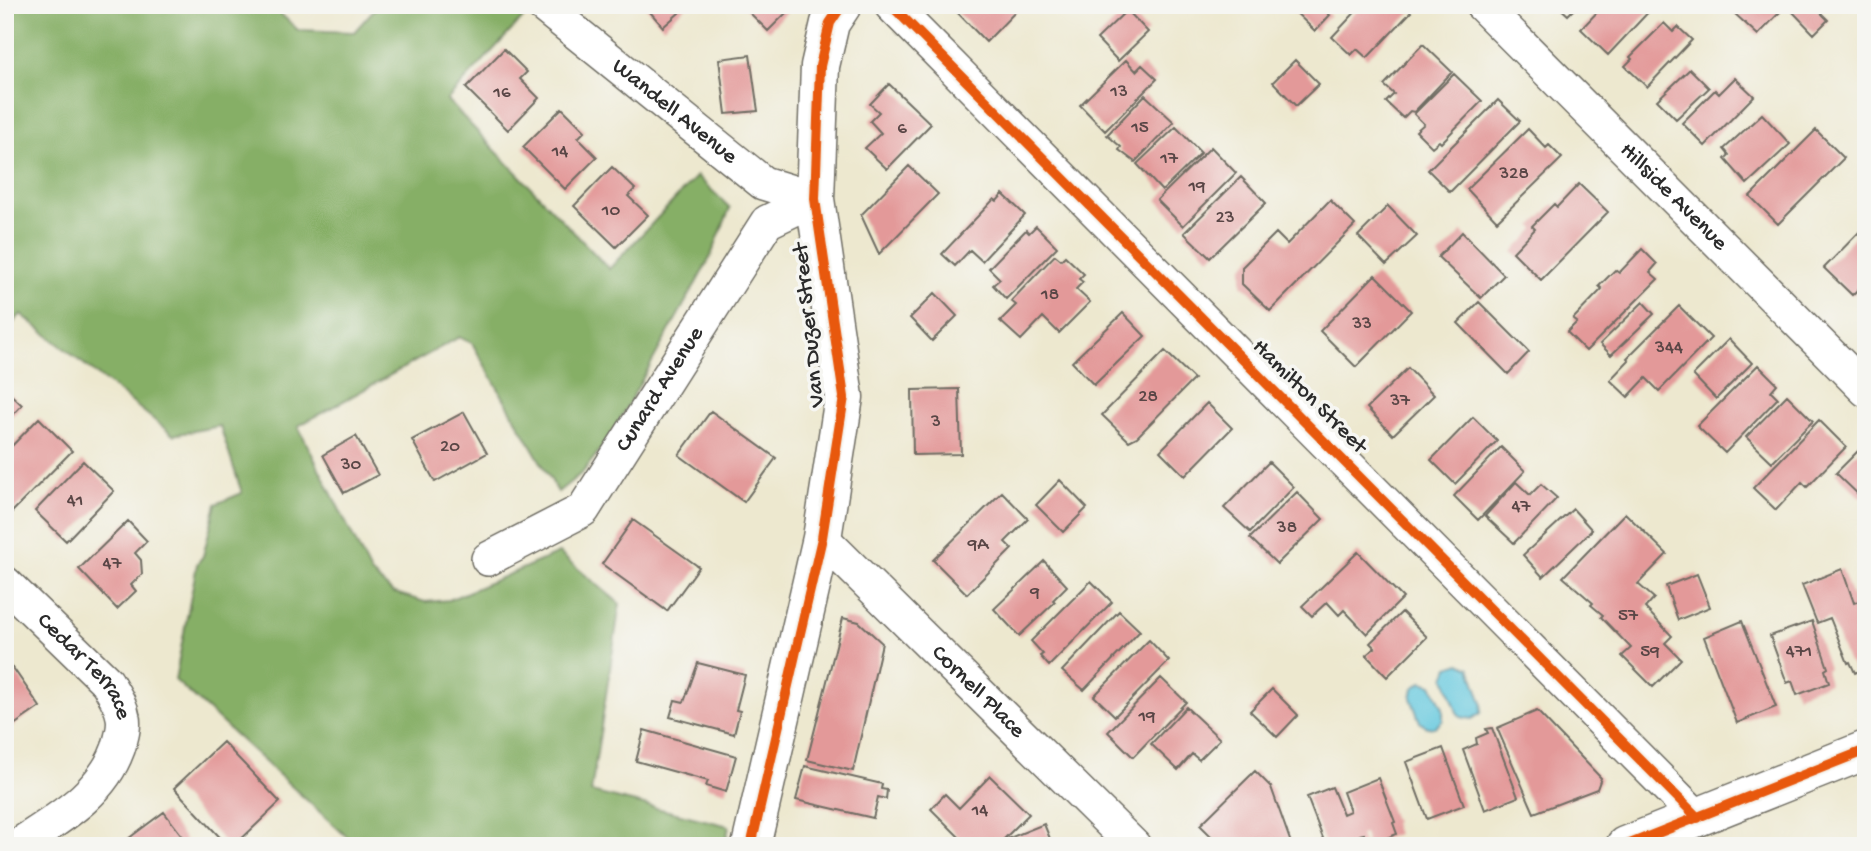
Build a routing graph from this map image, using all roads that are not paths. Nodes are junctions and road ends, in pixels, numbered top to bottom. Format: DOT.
graph roads {
  1 [pos="542,5"];
  2 [pos="842,5"];
  3 [pos="891,5"];
  4 [pos="1482,5"];
  5 [pos="816,199"];
  6 [pos="1866,390"];
  7 [pos="822,538"];
  8 [pos="488,559"];
  9 [pos="5,583"];
  10 [pos="1866,750"];
  11 [pos="1698,818"];
  12 [pos="17,846"];
  13 [pos="751,846"];
  14 [pos="1135,846"];
  15 [pos="1625,846"];
  1 -- 5 [label="street, Wandell Avenue"];
  2 -- 5 [label="main road, Van Duzer Street"];
  3 -- 11 [label="street, Hamilton Street"];
  4 -- 6 [label="street, Hillside Avenue"];
  5 -- 7 [label="main road, Van Duzer Street"];
  5 -- 8 [label="street, Cunard Avenue"];
  7 -- 13 [label="main road, Van Duzer Street"];
  7 -- 14 [label="street, Cornell Place"];
  9 -- 12 [label="street, Cedar Terrace"];
  10 -- 11 [label="main road"];
  11 -- 15 [label="main road"];
}
